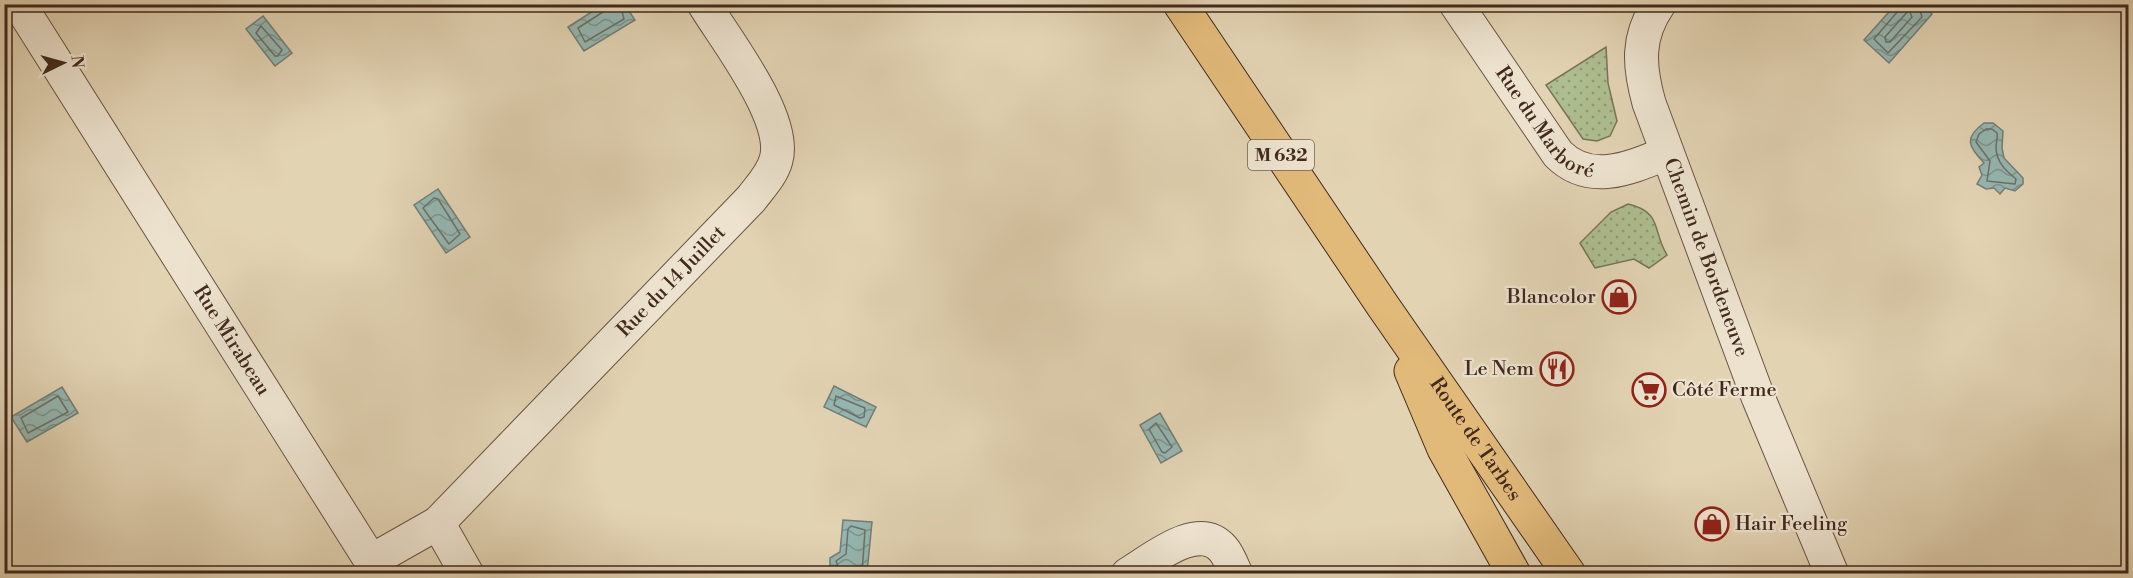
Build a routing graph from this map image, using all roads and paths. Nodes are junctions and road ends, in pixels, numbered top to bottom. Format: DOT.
graph roads {
  1 [pos="19,4"];
  2 [pos="704,4"];
  3 [pos="1180,4"];
  4 [pos="1456,4"];
  5 [pos="1659,4"];
  6 [pos="1667,153"];
  7 [pos="1383,306"];
  8 [pos="438,523"];
  9 [pos="364,567"];
  10 [pos="467,573"];
  11 [pos="1128,573"];
  12 [pos="1236,573"];
  13 [pos="1514,573"];
  14 [pos="1569,573"];
  15 [pos="1832,573"];
  1 -- 9 [label="street, Rue Mirabeau"];
  2 -- 8 [label="street, Rue du 14 Juillet"];
  3 -- 7 [label="main road, Route de Tarbes / M 632"];
  4 -- 6 [label="street, Rue du Marboré"];
  5 -- 6 [label="street, Chemin de Bordeneuve"];
  6 -- 15 [label="street, Chemin de Bordeneuve"];
  7 -- 13 [label="main road, Route de Tarbes / M 632"];
  7 -- 14 [label="main road, Route de Tarbes / M 632"];
  8 -- 9 [label="street, Rue Mirabeau"];
  8 -- 10 [label="street"];
  11 -- 12 [label="street"];
}
